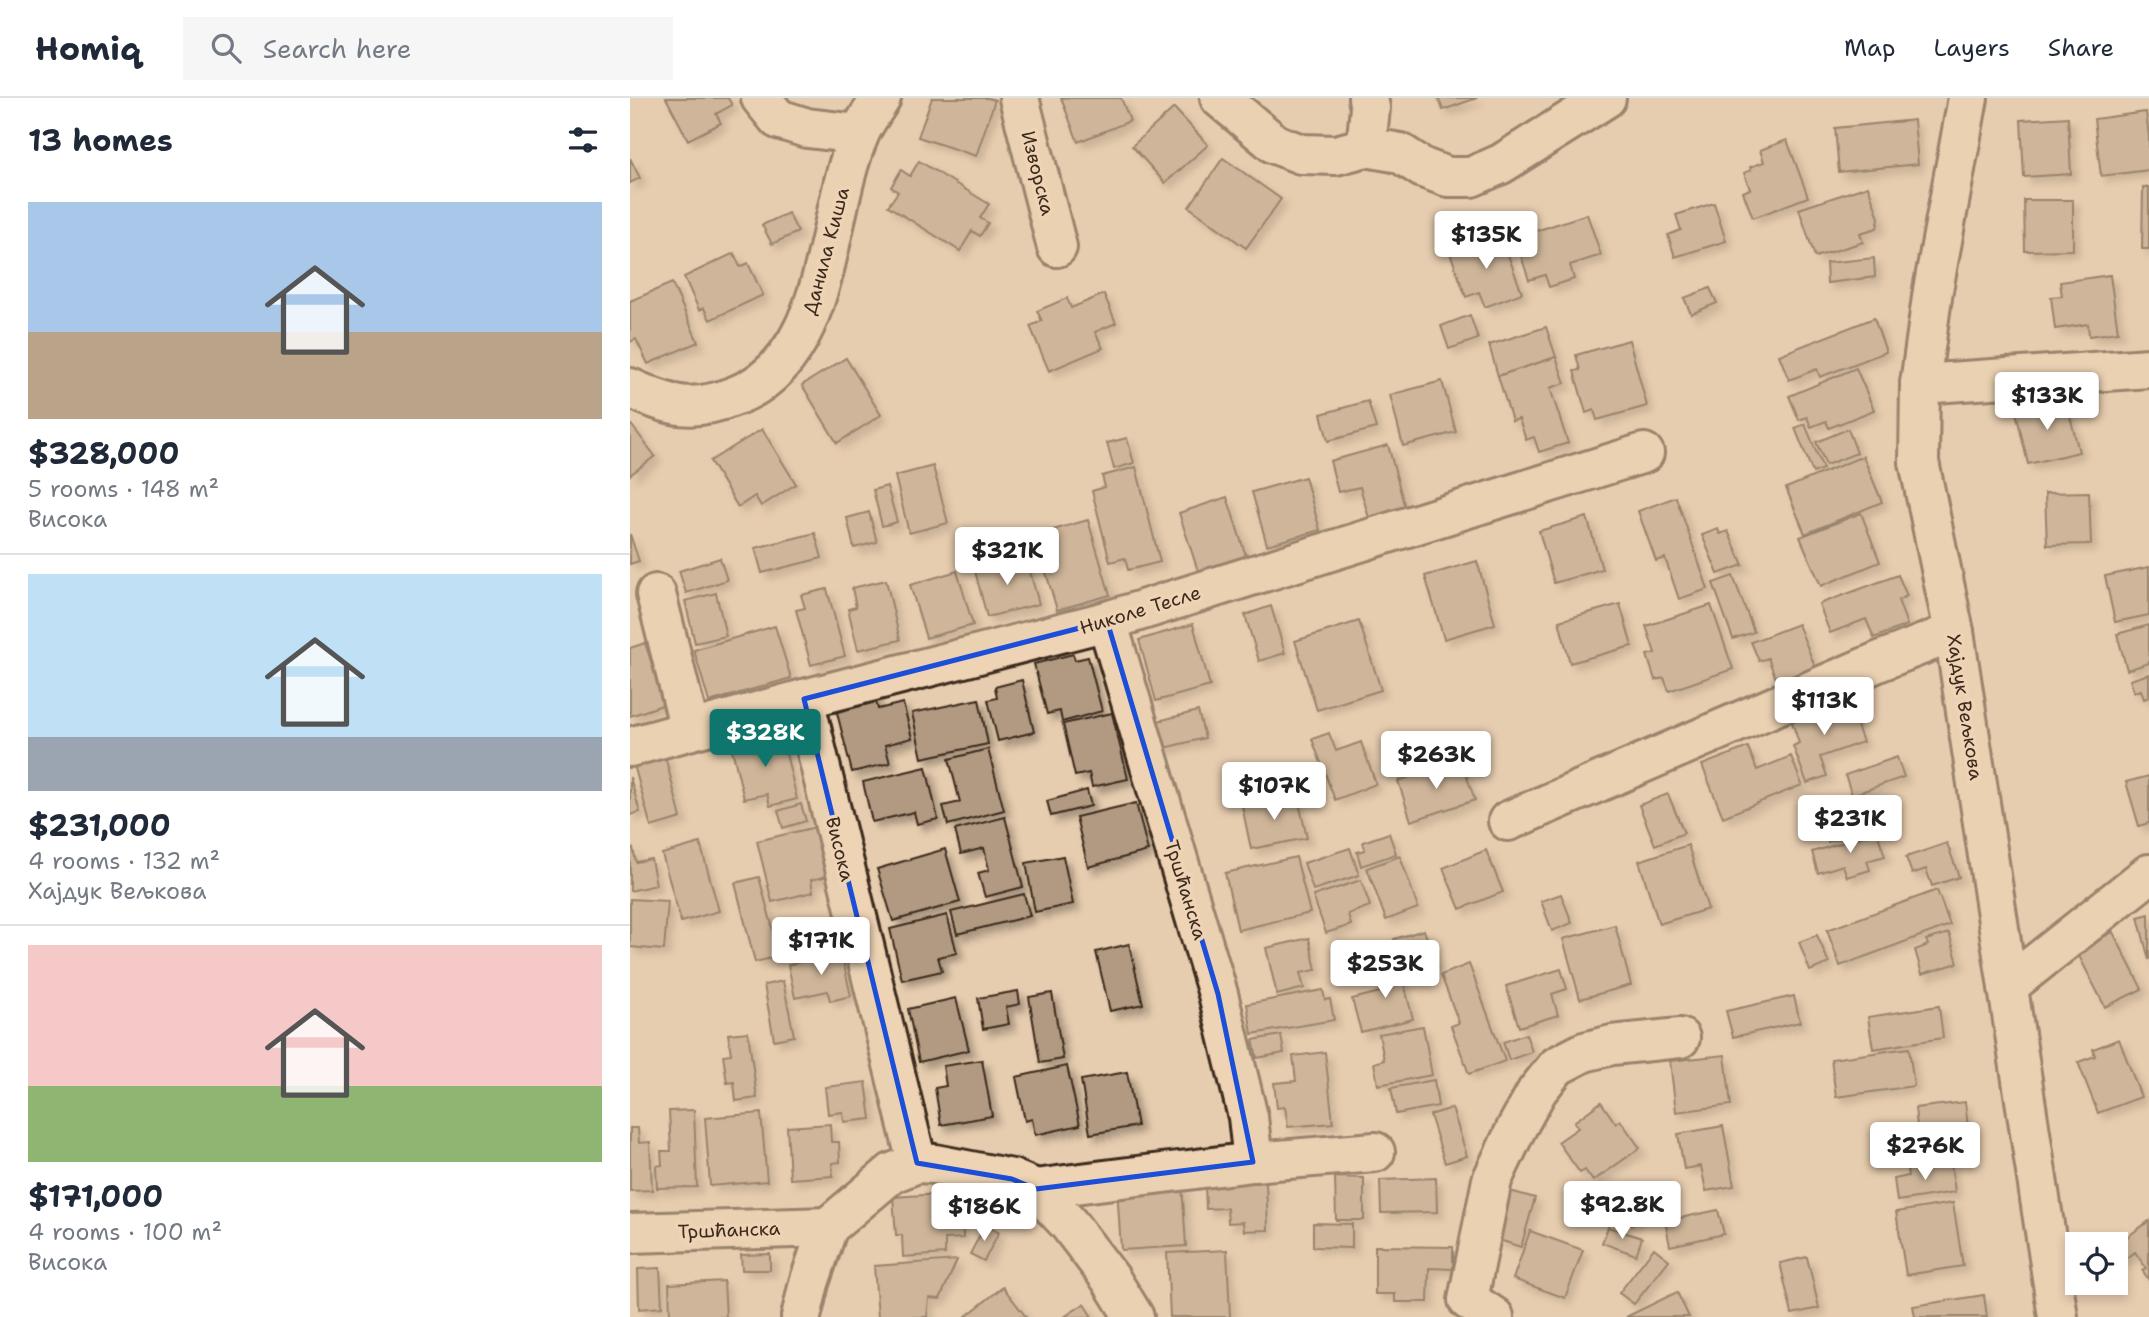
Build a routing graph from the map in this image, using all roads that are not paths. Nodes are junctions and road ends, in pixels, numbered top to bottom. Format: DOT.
graph roads {
  1 [pos="761,98"];
  2 [pos="881,98"];
  3 [pos="1019,98"];
  4 [pos="1220,98"];
  5 [pos="1368,98"];
  6 [pos="1606,98"];
  7 [pos="1968,98"];
  8 [pos="859,134"];
  9 [pos="1366,147"];
  10 [pos="1057,247"];
  11 [pos="2149,368"];
  12 [pos="1920,384"];
  13 [pos="630,388"];
  14 [pos="1644,453"];
  15 [pos="656,594"];
  16 [pos="1107,621"];
  17 [pos="1954,632"];
  18 [pos="804,699"];
  19 [pos="690,730"];
  20 [pos="630,747"];
  21 [pos="1508,821"];
  22 [pos="2149,874"];
  23 [pos="2008,986"];
  24 [pos="1680,1038"];
  25 [pos="1374,1152"];
  26 [pos="1253,1162"];
  27 [pos="917,1164"];
  28 [pos="1036,1189"];
  29 [pos="828,1227"];
  30 [pos="630,1233"];
  31 [pos="1475,1312"];
  32 [pos="801,1317"];
  33 [pos="1134,1317"];
  34 [pos="2058,1317"];
  1 -- 8 [label="street"];
  2 -- 8 [label="street, Данила Киша"];
  3 -- 10 [label="street, Изворска"];
  4 -- 9 [label="street"];
  5 -- 9 [label="street"];
  6 -- 9 [label="street"];
  7 -- 12 [label="street, Хајдук Вељкова"];
  8 -- 13 [label="street, Данила Киша"];
  11 -- 12 [label="street"];
  12 -- 17 [label="street, Хајдук Вељкова"];
  14 -- 16 [label="street, Николе Тесле"];
  15 -- 19 [label="street"];
  16 -- 18 [label="street, Николе Тесле"];
  16 -- 26 [label="street, Тршћанска"];
  17 -- 21 [label="street"];
  17 -- 23 [label="street, Хајдук Вељкова"];
  18 -- 19 [label="street, Николе Тесле"];
  18 -- 27 [label="street, Висока"];
  19 -- 20 [label="street, Николе Тесле"];
  22 -- 23 [label="street"];
  23 -- 34 [label="street, Хајдук Вељкова"];
  24 -- 31 [label="street"];
  25 -- 26 [label="street"];
  26 -- 28 [label="street"];
  27 -- 28 [label="street"];
  27 -- 29 [label="street"];
  28 -- 33 [label="street"];
  29 -- 30 [label="street, Тршћанска"];
  29 -- 32 [label="street"];
}
